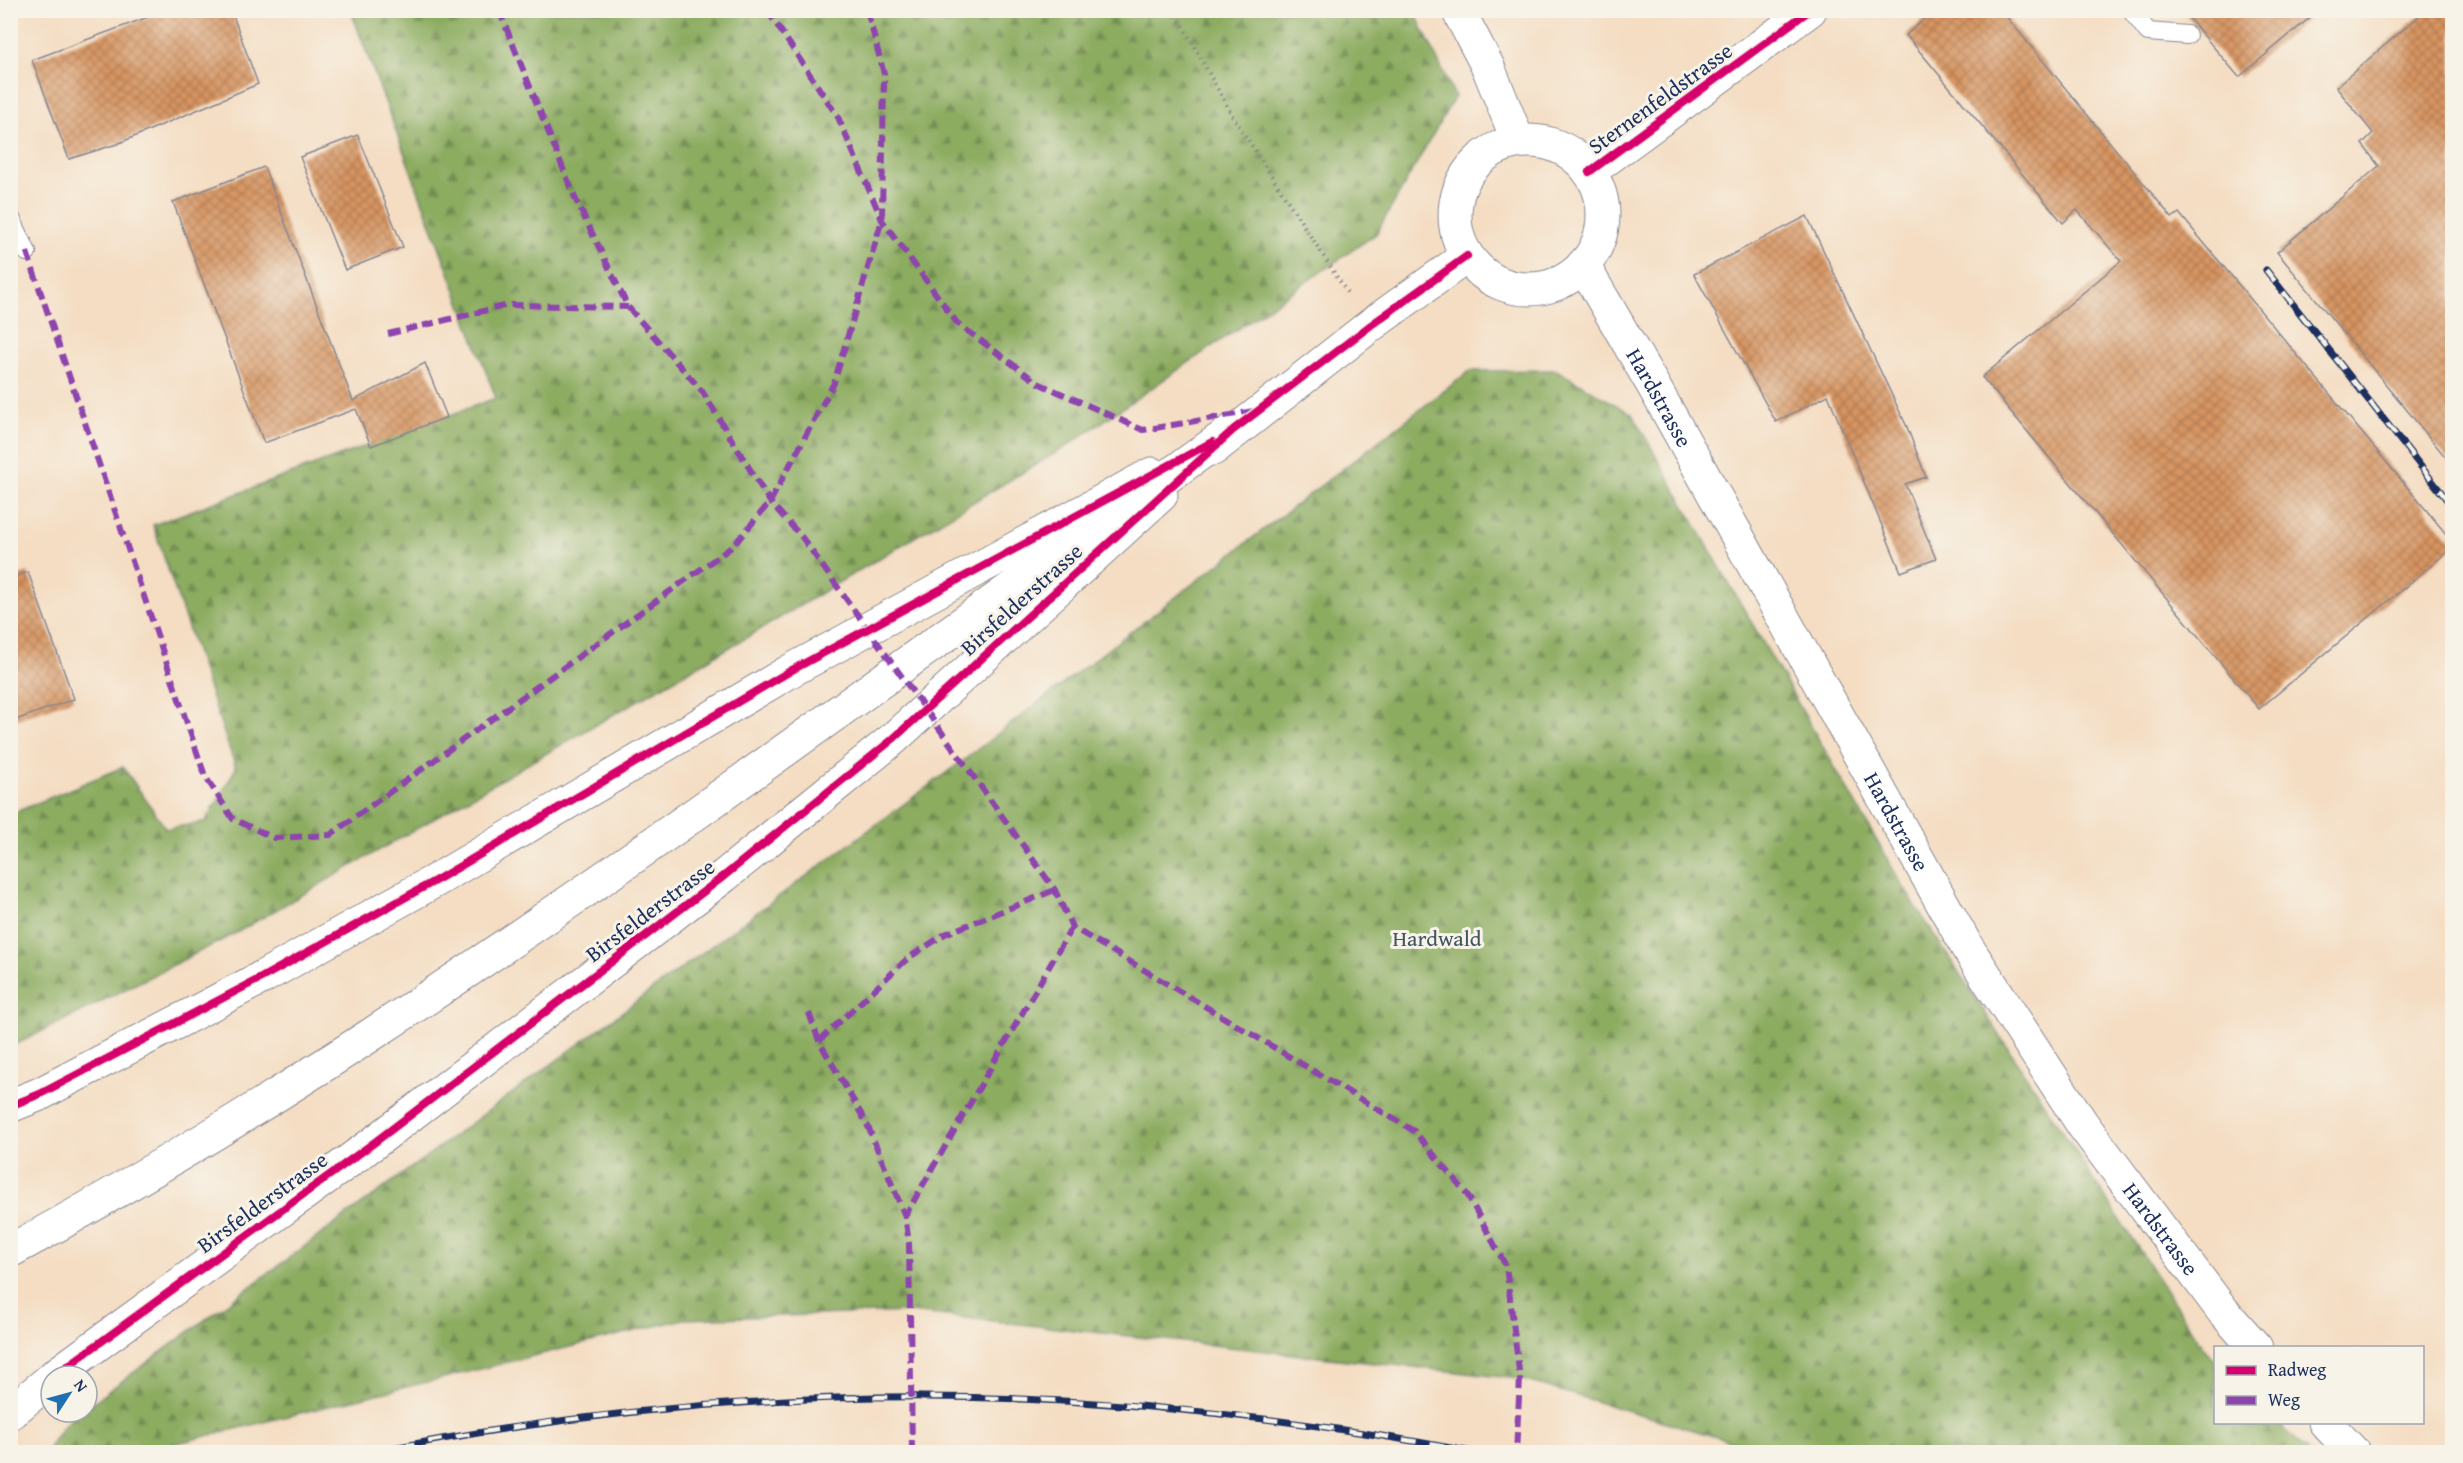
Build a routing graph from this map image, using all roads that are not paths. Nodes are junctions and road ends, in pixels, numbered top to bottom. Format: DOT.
graph roads {
  1 [pos="1458,10"];
  2 [pos="1810,10"];
  3 [pos="2131,10"];
  4 [pos="2187,35"];
  5 [pos="1518,141"];
  6 [pos="1589,172"];
  7 [pos="10,216"];
  8 [pos="27,252"];
  9 [pos="1467,256"];
  10 [pos="1583,265"];
  11 [pos="1233,430"];
  12 [pos="10,1106"];
  13 [pos="10,1251"];
  14 [pos="2255,1346"];
  15 [pos="71,1364"];
  16 [pos="39,1389"];
  17 [pos="10,1413"];
  18 [pos="2327,1424"];
  19 [pos="2353,1452"];
  1 -- 5 [label="main road"];
  2 -- 6 [label="main road, Sternenfeldstrasse"];
  3 -- 4 [label="lane"];
  5 -- 6 [label="main road"];
  5 -- 9 [label="main road"];
  6 -- 10 [label="main road"];
  7 -- 8 [label="lane"];
  9 -- 10 [label="main road"];
  9 -- 11 [label="main road, Birsfelderstrasse"];
  10 -- 14 [label="main road, Hardstrasse"];
  11 -- 12 [label="main road, Birsfelderstrasse"];
  11 -- 13 [label="main road"];
  11 -- 15 [label="main road, Birsfelderstrasse"];
  16 -- 17 [label="main road, Birsfelderstrasse"];
  18 -- 19 [label="main road"];
}
